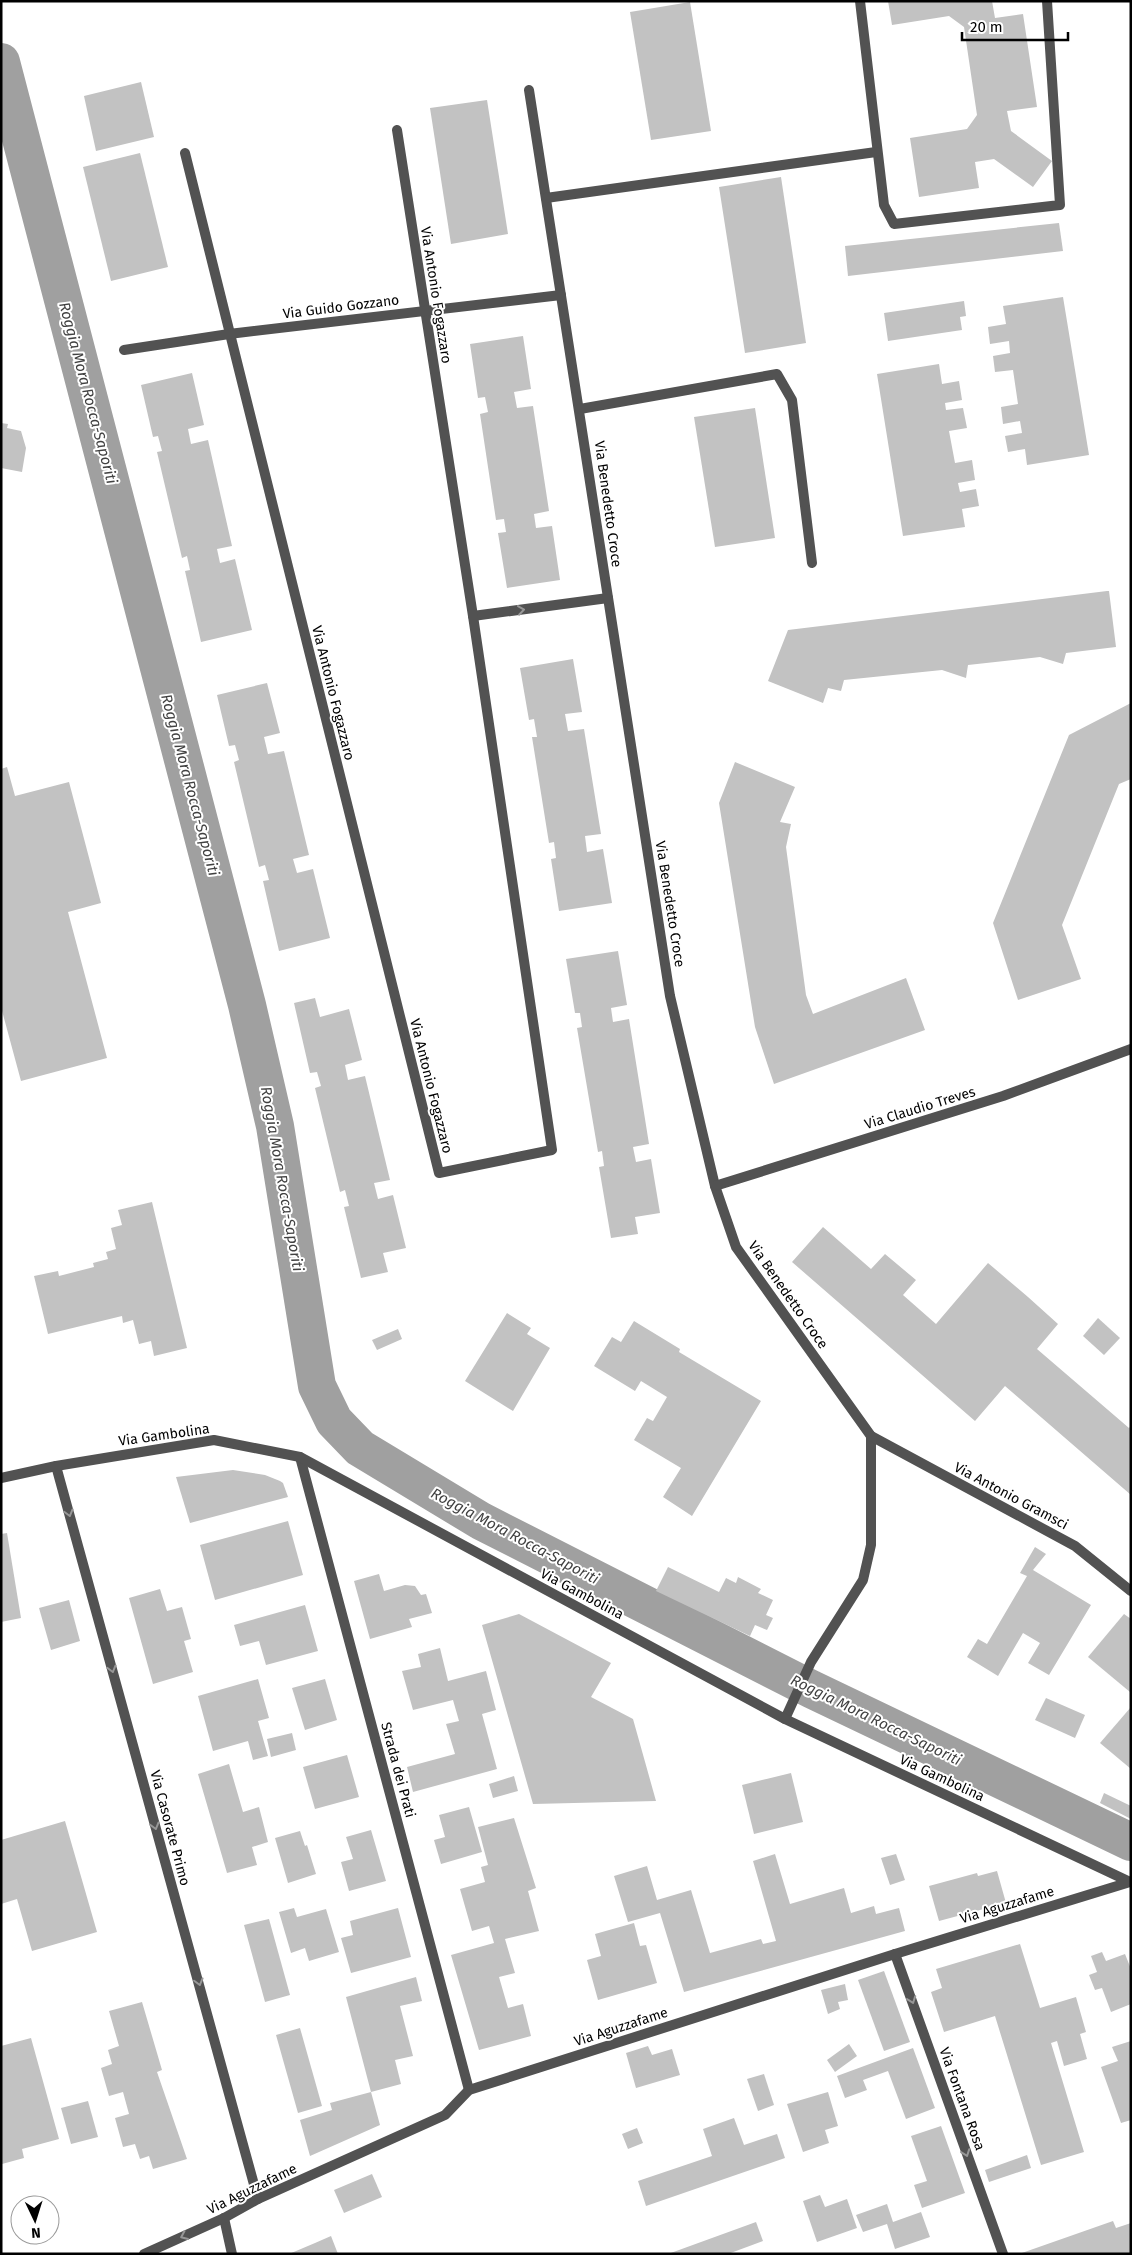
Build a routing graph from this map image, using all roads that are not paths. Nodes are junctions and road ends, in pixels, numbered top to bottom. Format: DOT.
graph roads {
  1 [pos="860,1"];
  2 [pos="1047,1"];
  3 [pos="529,90"];
  4 [pos="396,130"];
  5 [pos="876,152"];
  6 [pos="185,153"];
  7 [pos="546,198"];
  8 [pos="561,294"];
  9 [pos="425,311"];
  10 [pos="229,334"];
  11 [pos="124,350"];
  12 [pos="580,409"];
  13 [pos="812,563"];
  14 [pos="608,598"];
  15 [pos="473,616"];
  16 [pos="1131,1049"];
  17 [pos="715,1186"];
  18 [pos="872,1436"];
  19 [pos="300,1457"];
  20 [pos="56,1466"];
  21 [pos="1,1478"];
  22 [pos="1131,1591"];
  23 [pos="786,1719"];
  24 [pos="1130,1882"];
  25 [pos="895,1954"];
  26 [pos="469,2090"];
  27 [pos="258,2199"];
  28 [pos="224,2218"];
  29 [pos="144,2254"];
  30 [pos="232,2254"];
  31 [pos="1003,2254"];
  1 -- 5 [label="street"];
  2 -- 5 [label="street"];
  3 -- 7 [label="street, Via Benedetto Croce"];
  4 -- 9 [label="street, Via Antonio Fogazzaro"];
  5 -- 7 [label="street"];
  6 -- 10 [label="street, Via Antonio Fogazzaro"];
  7 -- 8 [label="street, Via Benedetto Croce"];
  8 -- 9 [label="street, Via Guido Gozzano"];
  8 -- 12 [label="street, Via Benedetto Croce"];
  9 -- 10 [label="street, Via Guido Gozzano"];
  9 -- 15 [label="street, Via Antonio Fogazzaro"];
  10 -- 11 [label="street, Via Guido Gozzano"];
  10 -- 15 [label="street, Via Antonio Fogazzaro"];
  12 -- 13 [label="street"];
  12 -- 14 [label="street, Via Benedetto Croce"];
  15 -- 14 [label="street, one-way"];
  14 -- 17 [label="street, Via Benedetto Croce"];
  16 -- 17 [label="street, Via Claudio Treves"];
  17 -- 18 [label="street, Via Benedetto Croce"];
  18 -- 22 [label="street, Via Antonio Gramsci"];
  18 -- 23 [label="street"];
  19 -- 20 [label="street, Via Gambolina"];
  19 -- 23 [label="street, Via Gambolina"];
  19 -- 26 [label="street, Strada dei Prati"];
  20 -- 21 [label="street, Via Gambolina"];
  20 -- 27 [label="street, Via Casorate Primo, one-way"];
  23 -- 24 [label="street, Via Gambolina"];
  24 -- 25 [label="street, Via Aguzzafame"];
  25 -- 26 [label="street, Via Aguzzafame"];
  25 -- 31 [label="street, Via Fontana Rosa, one-way"];
  26 -- 27 [label="street, Via Aguzzafame"];
  27 -- 28 [label="street, Via Aguzzafame"];
  28 -- 29 [label="street, Via Aguzzafame, one-way"];
  28 -- 30 [label="street"];
}
